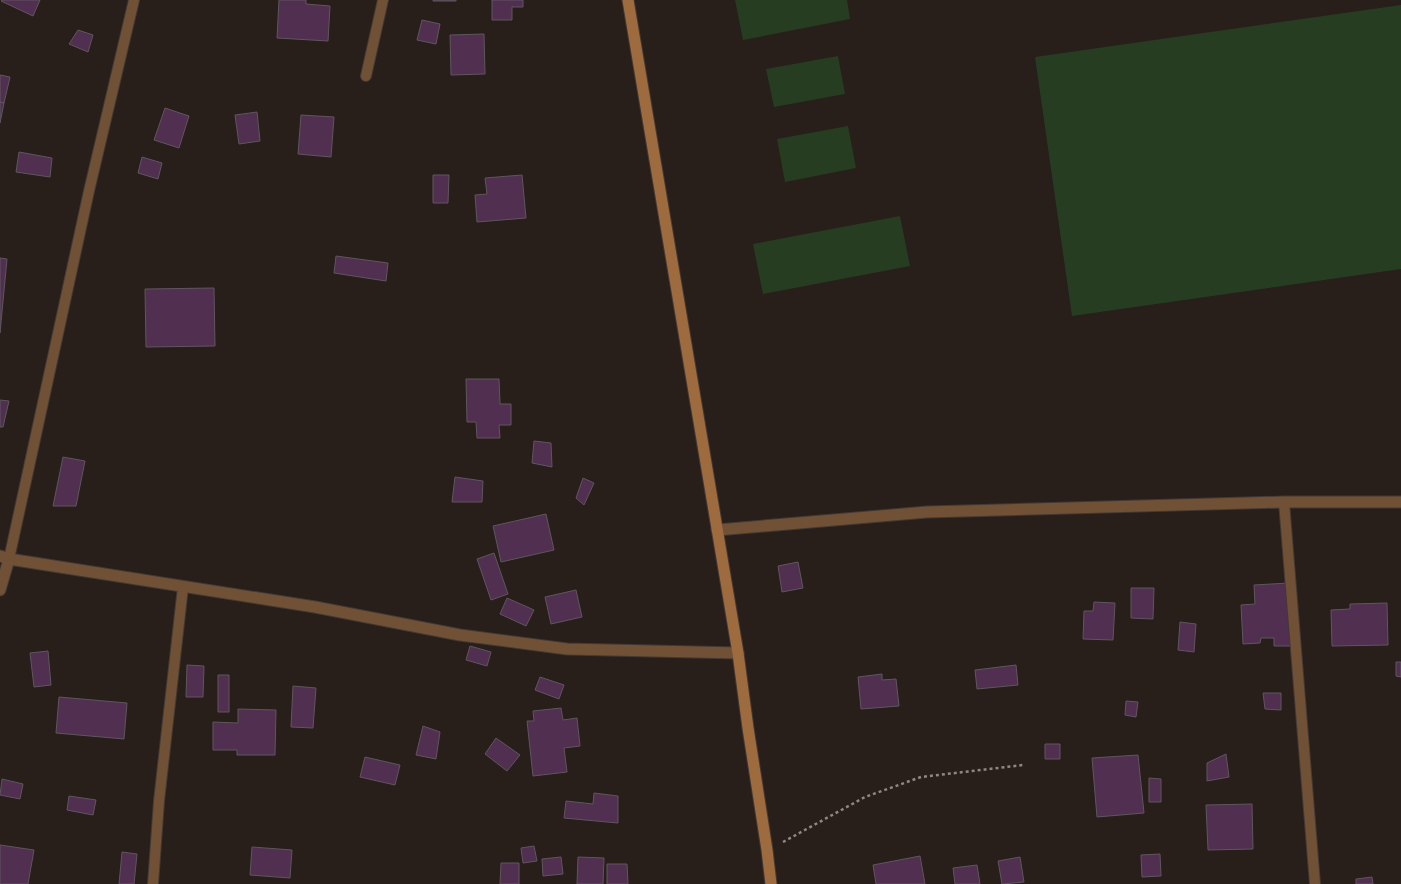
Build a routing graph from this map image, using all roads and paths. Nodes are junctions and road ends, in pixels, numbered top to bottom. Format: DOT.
graph roads {
  1 [pos="134,0"];
  2 [pos="383,0"];
  3 [pos="628,0"];
  4 [pos="366,76"];
  5 [pos="1284,502"];
  6 [pos="1401,502"];
  7 [pos="717,530"];
  8 [pos="4,558"];
  9 [pos="183,587"];
  10 [pos="0,590"];
  11 [pos="738,653"];
  12 [pos="1023,765"];
  13 [pos="767,850"];
  14 [pos="153,884"];
  15 [pos="771,884"];
  16 [pos="1315,884"];
  1 -- 8 [label="lane"];
  2 -- 4 [label="lane"];
  3 -- 7 [label="main road"];
  5 -- 6 [label="street"];
  5 -- 7 [label="street"];
  5 -- 16 [label="lane"];
  7 -- 11 [label="main road"];
  8 -- 9 [label="street"];
  8 -- 10 [label="street"];
  9 -- 11 [label="street"];
  9 -- 14 [label="lane"];
  11 -- 13 [label="main road"];
  12 -- 13 [label="path"];
  13 -- 15 [label="main road"];
}
